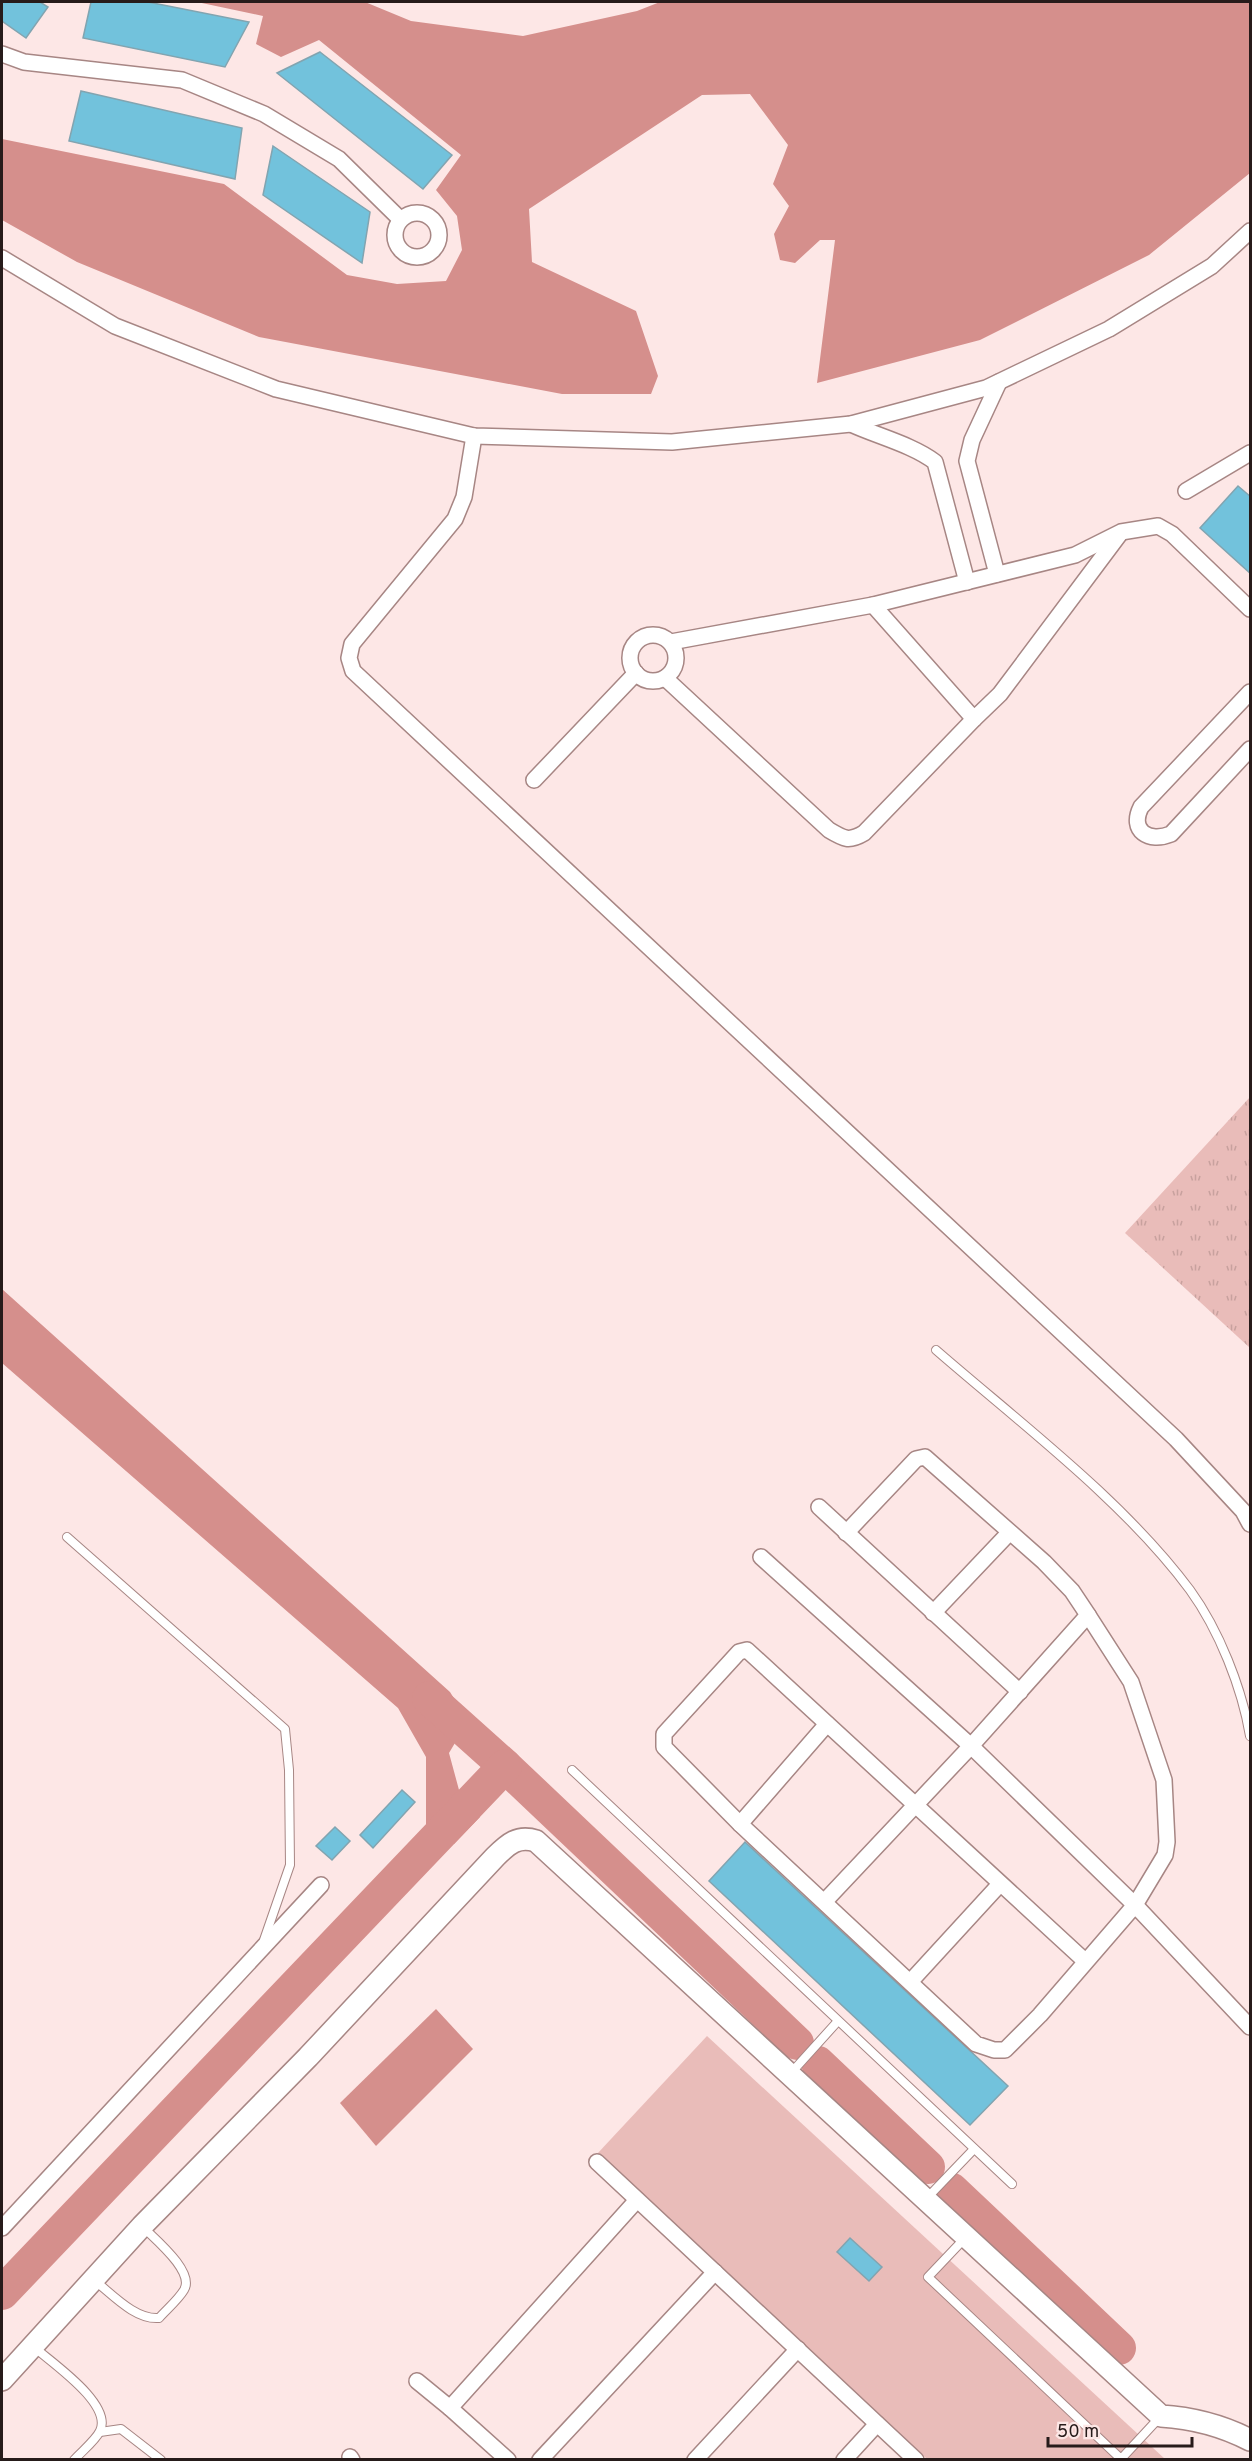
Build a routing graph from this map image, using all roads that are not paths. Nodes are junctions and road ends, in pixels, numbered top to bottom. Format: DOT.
graph roads {
  1 [pos="2,54"];
  2 [pos="400,219"];
  3 [pos="1251,231"];
  4 [pos="2,258"];
  5 [pos="999,381"];
  6 [pos="851,424"];
  7 [pos="474,436"];
  8 [pos="1248,457"];
  9 [pos="1186,490"];
  10 [pos="1121,532"];
  11 [pos="997,574"];
  12 [pos="967,582"];
  13 [pos="873,605"];
  14 [pos="1251,609"];
  15 [pos="671,642"];
  16 [pos="636,674"];
  17 [pos="666,678"];
  18 [pos="1251,692"];
  19 [pos="974,719"];
  20 [pos="1251,749"];
  21 [pos="534,780"];
  22 [pos="936,1350"];
  23 [pos="819,1507"];
  24 [pos="1251,1524"];
  25 [pos="846,1533"];
  26 [pos="1009,1533"];
  27 [pos="67,1537"];
  28 [pos="761,1557"];
  29 [pos="933,1613"];
  30 [pos="1088,1615"];
  31 [pos="1020,1692"];
  32 [pos="827,1724"];
  33 [pos="1251,1736"];
  34 [pos="971,1746"];
  35 [pos="572,1770"];
  36 [pos="916,1805"];
  37 [pos="740,1824"];
  38 [pos="1000,1884"];
  39 [pos="321,1885"];
  40 [pos="825,1901"];
  41 [pos="1135,1905"];
  42 [pos="261,1950"];
  43 [pos="1085,1961"];
  44 [pos="910,1981"];
  45 [pos="838,2021"];
  46 [pos="1250,2025"];
  47 [pos="790,2074"];
  48 [pos="974,2149"];
  49 [pos="597,2162"];
  50 [pos="1012,2184"];
  51 [pos="926,2199"];
  52 [pos="637,2200"];
  53 [pos="142,2226"];
  54 [pos="2,2228"];
  55 [pos="966,2236"];
  56 [pos="715,2272"];
  57 [pos="93,2280"];
  58 [pos="33,2346"];
  59 [pos="798,2349"];
  60 [pos="2,2380"];
  61 [pos="417,2381"];
  62 [pos="450,2408"];
  63 [pos="1161,2416"];
  64 [pos="877,2424"];
  65 [pos="100,2432"];
  66 [pos="1251,2440"];
  67 [pos="74,2460"];
  68 [pos="161,2460"];
  69 [pos="508,2460"];
  70 [pos="540,2460"];
  71 [pos="695,2460"];
  72 [pos="844,2460"];
  73 [pos="916,2460"];
  1 -- 2 [label="street"];
  3 -- 5 [label="street"];
  4 -- 7 [label="street"];
  5 -- 6 [label="street"];
  5 -- 11 [label="street"];
  6 -- 7 [label="street"];
  6 -- 12 [label="street"];
  7 -- 24 [label="street"];
  8 -- 9 [label="street"];
  10 -- 11 [label="street"];
  10 -- 14 [label="street"];
  10 -- 19 [label="street"];
  11 -- 12 [label="street"];
  12 -- 13 [label="street"];
  13 -- 15 [label="street"];
  13 -- 19 [label="street"];
  15 -- 16 [label="street"];
  15 -- 17 [label="street"];
  16 -- 17 [label="street"];
  16 -- 21 [label="street"];
  17 -- 19 [label="street"];
  18 -- 20 [label="street"];
  22 -- 33 [label="lane"];
  23 -- 25 [label="street"];
  25 -- 26 [label="street"];
  25 -- 29 [label="street"];
  26 -- 29 [label="street"];
  26 -- 30 [label="street"];
  27 -- 42 [label="lane"];
  28 -- 34 [label="street"];
  29 -- 31 [label="street"];
  30 -- 31 [label="street"];
  30 -- 41 [label="street"];
  31 -- 34 [label="street"];
  32 -- 36 [label="street"];
  32 -- 37 [label="street"];
  32 -- 37 [label="street"];
  34 -- 36 [label="street"];
  34 -- 41 [label="street"];
  35 -- 45 [label="lane"];
  36 -- 38 [label="street"];
  36 -- 40 [label="street"];
  37 -- 40 [label="street"];
  38 -- 43 [label="street"];
  38 -- 44 [label="street"];
  39 -- 42 [label="street"];
  40 -- 44 [label="street"];
  41 -- 43 [label="street"];
  41 -- 46 [label="street"];
  42 -- 54 [label="street"];
  43 -- 44 [label="street"];
  45 -- 47 [label="lane"];
  45 -- 48 [label="lane"];
  47 -- 51 [label="main road"];
  47 -- 53 [label="main road"];
  48 -- 50 [label="lane"];
  48 -- 51 [label="lane"];
  49 -- 52 [label="street"];
  51 -- 55 [label="main road"];
  52 -- 56 [label="street"];
  52 -- 62 [label="street"];
  53 -- 57 [label="main road"];
  53 -- 57 [label="lane"];
  55 -- 63 [label="main road"];
  55 -- 63 [label="lane"];
  56 -- 59 [label="street"];
  56 -- 70 [label="street"];
  57 -- 58 [label="main road"];
  58 -- 60 [label="main road"];
  58 -- 65 [label="lane"];
  59 -- 64 [label="street"];
  59 -- 71 [label="street"];
  61 -- 62 [label="street"];
  62 -- 69 [label="street"];
  63 -- 66 [label="main road"];
  64 -- 72 [label="street"];
  64 -- 73 [label="street"];
  65 -- 67 [label="lane"];
  65 -- 68 [label="lane"];
}
